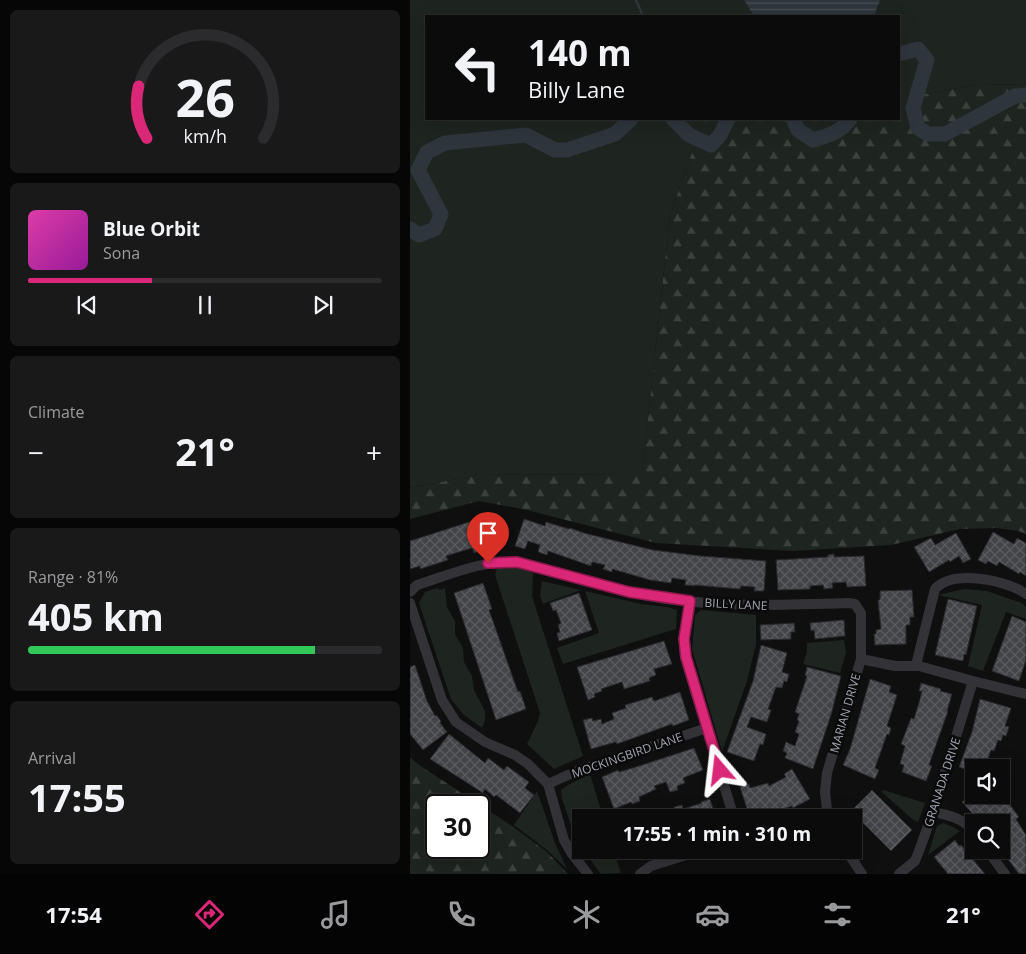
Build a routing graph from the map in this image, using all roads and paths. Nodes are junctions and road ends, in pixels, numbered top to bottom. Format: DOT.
graph roads {
  1 [pos="410,591"];
  2 [pos="1026,594"];
  3 [pos="690,601"];
  4 [pos="410,603"];
  5 [pos="859,608"];
  6 [pos="861,659"];
  7 [pos="916,665"];
  8 [pos="973,682"];
  9 [pos="1026,694"];
  10 [pos="707,728"];
  11 [pos="548,784"];
  12 [pos="731,809"];
  13 [pos="826,809"];
  14 [pos="933,812"];
  15 [pos="965,823"];
  16 [pos="673,859"];
  17 [pos="852,859"];
  18 [pos="994,859"];
  19 [pos="588,874"];
  20 [pos="640,874"];
  21 [pos="862,874"];
  22 [pos="898,874"];
  23 [pos="1005,874"];
  1 -- 3 [label="street, BILLY LANE"];
  2 -- 7 [label="street"];
  3 -- 5 [label="street, BILLY LANE"];
  3 -- 10 [label="street"];
  4 -- 11 [label="street"];
  5 -- 6 [label="street, MARIAN DRIVE"];
  6 -- 7 [label="street"];
  6 -- 13 [label="street, MARIAN DRIVE"];
  7 -- 8 [label="street"];
  8 -- 9 [label="street"];
  8 -- 14 [label="street, GRANADA DRIVE"];
  10 -- 11 [label="street, MOCKINGBIRD LANE"];
  10 -- 12 [label="street"];
  11 -- 19 [label="street"];
  14 -- 15 [label="street"];
  14 -- 22 [label="street, GRANADA DRIVE"];
  16 -- 20 [label="street"];
  17 -- 21 [label="street"];
  18 -- 23 [label="street"];
}
